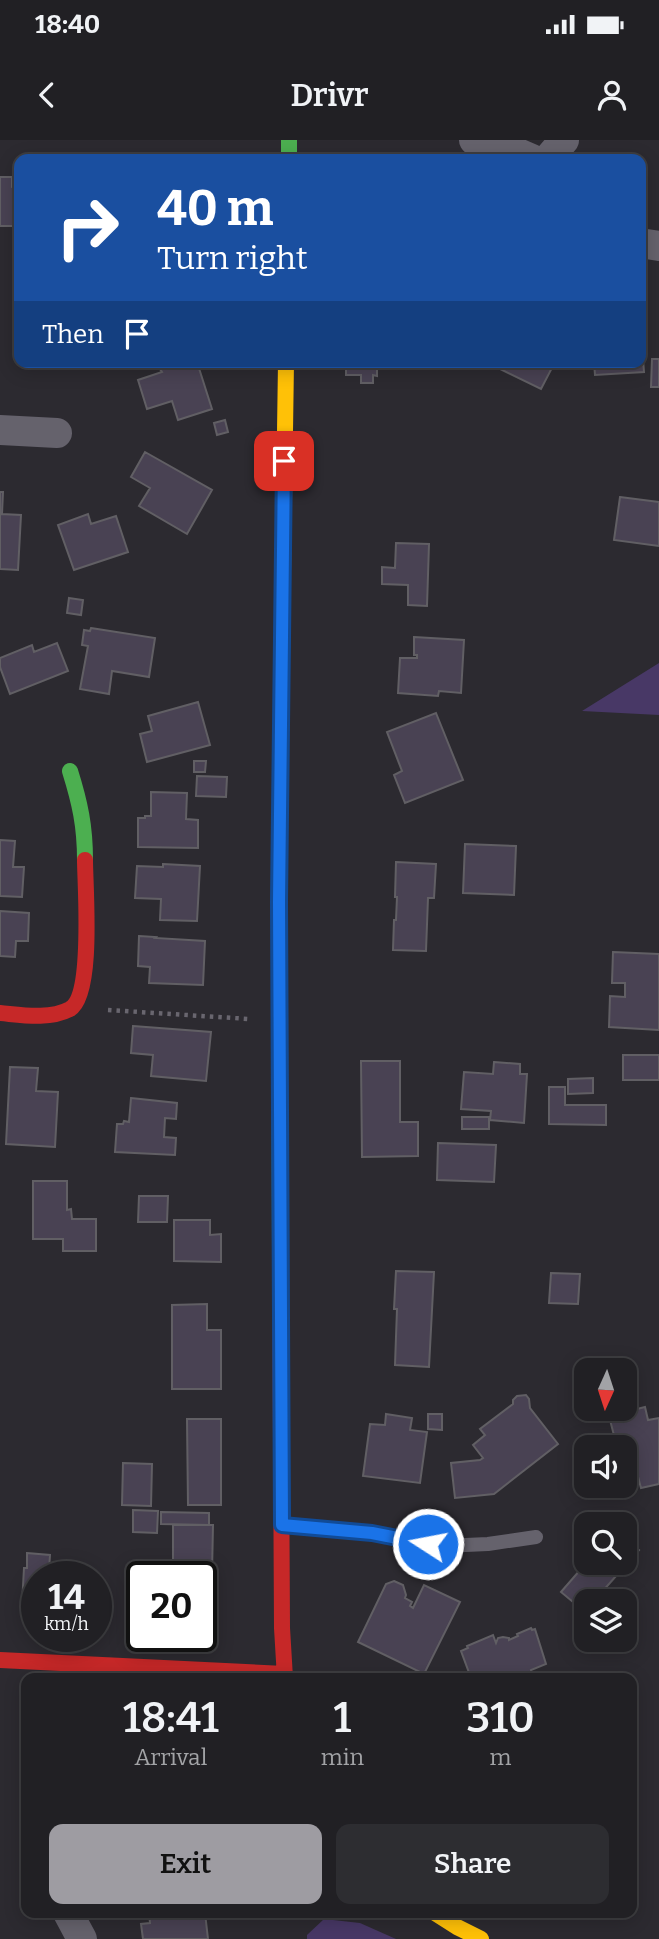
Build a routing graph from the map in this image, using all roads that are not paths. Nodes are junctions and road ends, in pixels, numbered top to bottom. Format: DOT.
graph roads {
  1 [pos="474,140"];
  2 [pos="564,140"];
  3 [pos="520,154"];
  4 [pos="552,154"];
  5 [pos="286,368"];
  6 [pos="0,430"];
  7 [pos="57,433"];
  8 [pos="70,771"];
  9 [pos="0,1013"];
  10 [pos="282,1525"];
  11 [pos="536,1537"];
  12 [pos="0,1660"];
  13 [pos="64,1670"];
  14 [pos="174,1673"];
  15 [pos="285,1673"];
  16 [pos="71,1918"];
  17 [pos="443,1918"];
  18 [pos="82,1939"];
  19 [pos="481,1939"];
  1 -- 3 [label="street"];
  2 -- 4 [label="street"];
  5 -- 10 [label="main road"];
  6 -- 7 [label="street"];
  8 -- 9 [label="main road"];
  10 -- 11 [label="lane"];
  10 -- 15 [label="main road"];
  12 -- 13 [label="main road"];
  13 -- 14 [label="main road"];
  16 -- 18 [label="street"];
  17 -- 19 [label="main road"];
}
